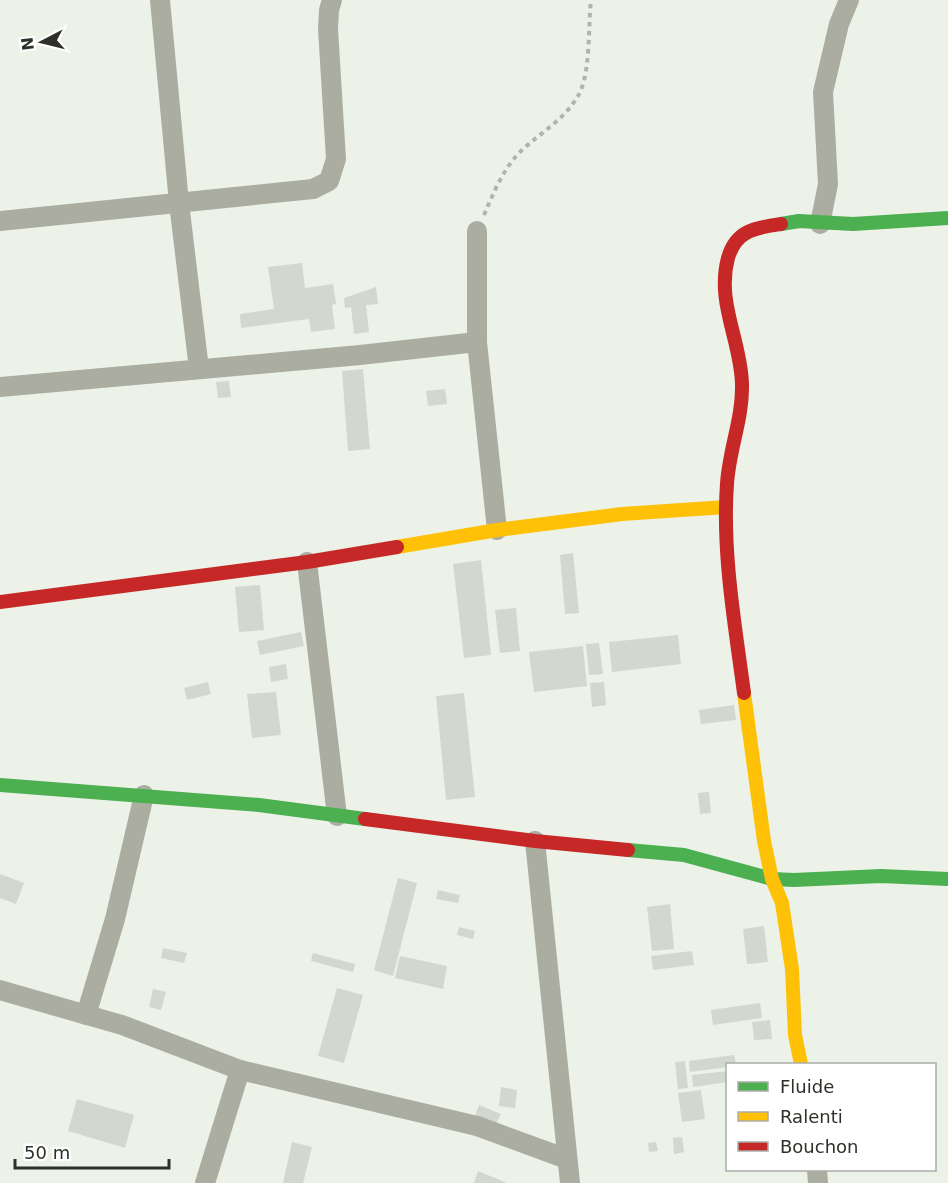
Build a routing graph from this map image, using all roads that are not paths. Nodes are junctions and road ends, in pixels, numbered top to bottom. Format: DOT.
graph roads {
  1 [pos="160,0"];
  2 [pos="332,0"];
  3 [pos="849,0"];
  4 [pos="179,203"];
  5 [pos="948,218"];
  6 [pos="0,221"];
  7 [pos="820,224"];
  8 [pos="477,231"];
  9 [pos="477,342"];
  10 [pos="199,369"];
  11 [pos="0,387"];
  12 [pos="726,507"];
  13 [pos="497,530"];
  14 [pos="307,562"];
  15 [pos="0,602"];
  16 [pos="0,785"];
  17 [pos="144,795"];
  18 [pos="336,816"];
  19 [pos="535,841"];
  20 [pos="772,879"];
  21 [pos="948,879"];
  22 [pos="0,990"];
  23 [pos="86,1015"];
  24 [pos="801,1063"];
  25 [pos="240,1070"];
  26 [pos="567,1159"];
  27 [pos="205,1183"];
  28 [pos="570,1183"];
  1 -- 4 [label="street"];
  2 -- 4 [label="street"];
  3 -- 7 [label="street"];
  4 -- 6 [label="street"];
  4 -- 10 [label="street"];
  5 -- 7 [label="street"];
  7 -- 12 [label="street"];
  8 -- 9 [label="street"];
  9 -- 10 [label="street"];
  9 -- 13 [label="street"];
  10 -- 11 [label="street"];
  12 -- 13 [label="street"];
  12 -- 20 [label="street"];
  13 -- 14 [label="street"];
  14 -- 15 [label="street"];
  14 -- 18 [label="street"];
  16 -- 17 [label="street"];
  17 -- 18 [label="street"];
  17 -- 23 [label="street"];
  18 -- 19 [label="street"];
  19 -- 20 [label="street"];
  19 -- 26 [label="street"];
  20 -- 21 [label="street"];
  20 -- 24 [label="street"];
  22 -- 23 [label="street"];
  23 -- 25 [label="street"];
  25 -- 26 [label="street"];
  25 -- 27 [label="street"];
  26 -- 28 [label="street"];
}
